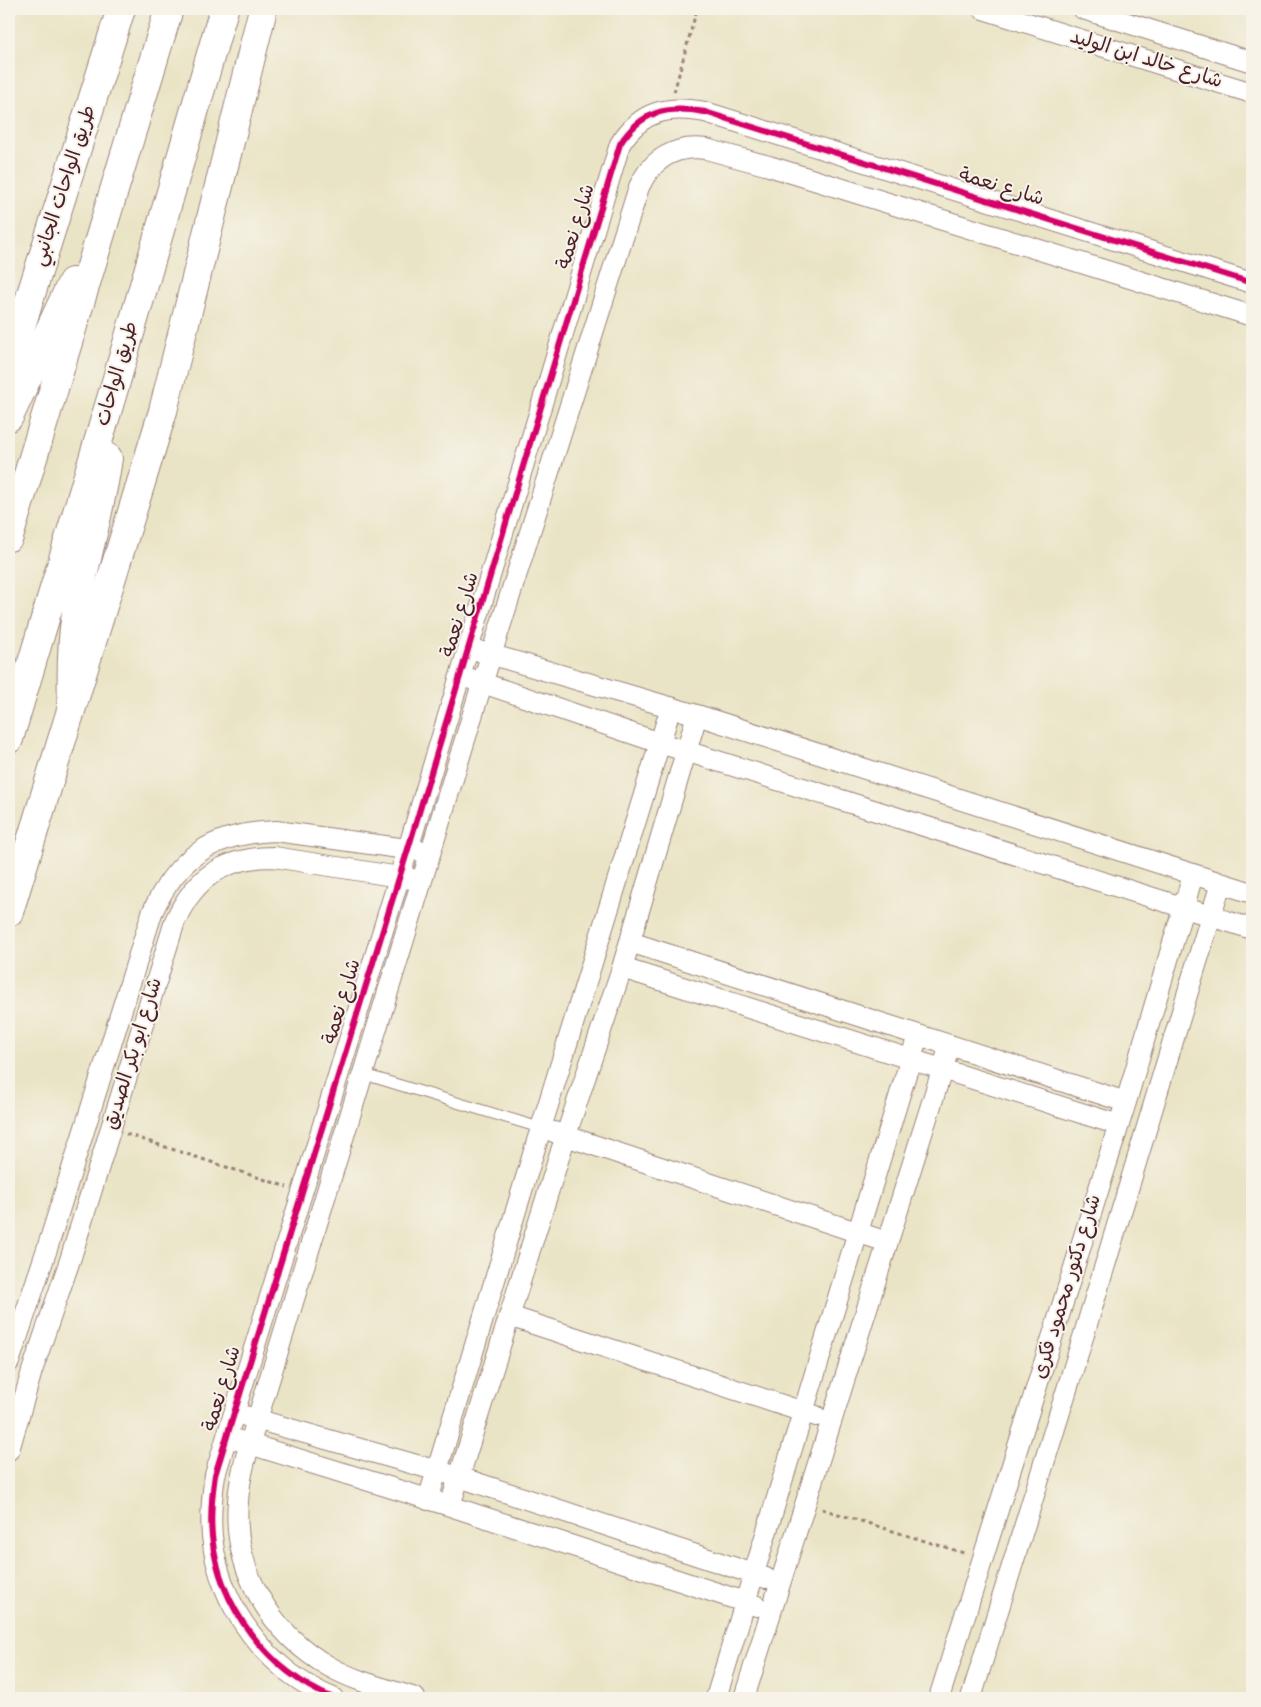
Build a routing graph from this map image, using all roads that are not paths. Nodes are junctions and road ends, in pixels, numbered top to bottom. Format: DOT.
graph roads {
  1 [pos="121,9"];
  2 [pos="169,9"];
  3 [pos="224,9"];
  4 [pos="263,9"];
  5 [pos="983,9"];
  6 [pos="1083,9"];
  7 [pos="1252,62"];
  8 [pos="1252,93"];
  9 [pos="780,136"];
  10 [pos="769,166"];
  11 [pos="114,192"];
  12 [pos="1156,254"];
  13 [pos="1146,283"];
  14 [pos="1252,283"];
  15 [pos="1252,316"];
  16 [pos="9,364"];
  17 [pos="113,392"];
  18 [pos="9,417"];
  19 [pos="9,537"];
  20 [pos="468,647"];
  21 [pos="491,655"];
  22 [pos="460,675"];
  23 [pos="482,684"];
  24 [pos="72,706"];
  25 [pos="671,707"];
  26 [pos="697,715"];
  27 [pos="9,739"];
  28 [pos="660,743"];
  29 [pos="687,752"];
  30 [pos="408,849"];
  31 [pos="430,853"];
  32 [pos="1193,875"];
  33 [pos="399,877"];
  34 [pos="422,881"];
  35 [pos="1221,883"];
  36 [pos="1252,893"];
  37 [pos="1183,908"];
  38 [pos="9,912"];
  39 [pos="1210,916"];
  40 [pos="1252,929"];
  41 [pos="630,942"];
  42 [pos="622,968"];
  43 [pos="918,1035"];
  44 [pos="950,1045"];
  45 [pos="911,1059"];
  46 [pos="942,1069"];
  47 [pos="363,1074"];
  48 [pos="1126,1102"];
  49 [pos="1118,1125"];
  50 [pos="540,1128"];
  51 [pos="566,1135"];
  52 [pos="858,1234"];
  53 [pos="887,1242"];
  54 [pos="509,1316"];
  55 [pos="1052,1338"];
  56 [pos="1081,1344"];
  57 [pos="9,1362"];
  58 [pos="804,1412"];
  59 [pos="233,1413"];
  60 [pos="257,1420"];
  61 [pos="831,1421"];
  62 [pos="226,1436"];
  63 [pos="250,1444"];
  64 [pos="9,1450"];
  65 [pos="437,1471"];
  66 [pos="459,1477"];
  67 [pos="428,1500"];
  68 [pos="450,1506"];
  69 [pos="754,1574"];
  70 [pos="780,1582"];
  71 [pos="745,1602"];
  72 [pos="771,1610"];
  73 [pos="348,1676"];
  74 [pos="373,1692"];
  75 [pos="333,1698"];
  76 [pos="341,1698"];
  77 [pos="415,1698"];
  78 [pos="716,1698"];
  79 [pos="744,1698"];
  80 [pos="939,1698"];
  81 [pos="971,1698"];
  1 -- 16 [label="main road, طريق الواحات الجانبي"];
  2 -- 11 [label="main road"];
  3 -- 17 [label="main road, طريق الواحات"];
  4 -- 24 [label="main road"];
  5 -- 8 [label="street, شارع خالد ابن الوليد"];
  6 -- 7 [label="street, شارع خالد ابن الوليد"];
  9 -- 10 [label="street"];
  9 -- 12 [label="street, شارع نعمة"];
  9 -- 20 [label="street, شارع نعمة"];
  10 -- 13 [label="street, شارع نعمة"];
  10 -- 21 [label="street, شارع نعمة"];
  11 -- 18 [label="main road"];
  11 -- 19 [label="main road"];
  12 -- 13 [label="street"];
  12 -- 14 [label="street, شارع نعمة"];
  13 -- 15 [label="street, شارع نعمة"];
  17 -- 24 [label="main road"];
  17 -- 27 [label="main road, طريق الواحات"];
  20 -- 21 [label="street"];
  20 -- 22 [label="street, شارع نعمة"];
  21 -- 23 [label="street, شارع نعمة"];
  21 -- 25 [label="street"];
  22 -- 23 [label="street"];
  22 -- 30 [label="street, شارع نعمة"];
  23 -- 28 [label="street"];
  23 -- 31 [label="street, شارع نعمة"];
  24 -- 38 [label="main road"];
  25 -- 26 [label="street"];
  25 -- 28 [label="street"];
  26 -- 29 [label="street"];
  26 -- 32 [label="street"];
  28 -- 29 [label="street"];
  28 -- 50 [label="street"];
  29 -- 37 [label="street"];
  29 -- 41 [label="street"];
  30 -- 31 [label="street, شارع ابو بكر الصديق"];
  30 -- 33 [label="street, شارع نعمة"];
  30 -- 57 [label="street, شارع ابو بكر الصديق"];
  31 -- 34 [label="street, شارع نعمة"];
  32 -- 35 [label="street"];
  32 -- 37 [label="street, شارع دكتور محمود فكرى"];
  33 -- 34 [label="street, شارع ابو بكر الصديق"];
  33 -- 59 [label="street, شارع نعمة"];
  33 -- 64 [label="street, شارع ابو بكر الصديق"];
  34 -- 47 [label="street, شارع نعمة"];
  35 -- 36 [label="street"];
  35 -- 39 [label="street, شارع دكتور محمود فكرى"];
  37 -- 39 [label="street"];
  37 -- 48 [label="street, شارع دكتور محمود فكرى"];
  39 -- 40 [label="street"];
  39 -- 56 [label="street, شارع دكتور محمود فكرى"];
  41 -- 42 [label="street"];
  41 -- 43 [label="street"];
  42 -- 45 [label="street"];
  42 -- 51 [label="street"];
  43 -- 44 [label="street"];
  43 -- 45 [label="street"];
  44 -- 46 [label="street"];
  44 -- 48 [label="street"];
  45 -- 46 [label="street"];
  45 -- 52 [label="street"];
  46 -- 49 [label="street"];
  46 -- 53 [label="street"];
  47 -- 50 [label="lane"];
  47 -- 60 [label="street, شارع نعمة"];
  48 -- 49 [label="street, شارع دكتور محمود فكرى"];
  49 -- 55 [label="street, شارع دكتور محمود فكرى"];
  50 -- 51 [label="street"];
  50 -- 65 [label="street"];
  51 -- 52 [label="street"];
  51 -- 54 [label="street"];
  52 -- 53 [label="street"];
  52 -- 58 [label="street"];
  53 -- 61 [label="street"];
  54 -- 58 [label="street"];
  54 -- 66 [label="street"];
  55 -- 56 [label="street"];
  55 -- 80 [label="street, شارع دكتور محمود فكرى"];
  56 -- 81 [label="street, شارع دكتور محمود فكرى"];
  58 -- 61 [label="street"];
  58 -- 69 [label="street"];
  59 -- 60 [label="street"];
  59 -- 62 [label="street, شارع نعمة"];
  60 -- 63 [label="street, شارع نعمة"];
  60 -- 65 [label="street"];
  61 -- 70 [label="street"];
  62 -- 63 [label="street"];
  62 -- 75 [label="street, شارع نعمة"];
  63 -- 67 [label="street"];
  63 -- 73 [label="street, شارع نعمة"];
  65 -- 66 [label="street"];
  65 -- 67 [label="street"];
  66 -- 68 [label="street"];
  66 -- 69 [label="street"];
  67 -- 68 [label="street"];
  68 -- 71 [label="street"];
  69 -- 70 [label="street"];
  69 -- 71 [label="street"];
  70 -- 72 [label="street"];
  71 -- 72 [label="street"];
  71 -- 78 [label="street"];
  72 -- 79 [label="street"];
  73 -- 74 [label="street, شارع نعمة"];
  73 -- 76 [label="street"];
  74 -- 77 [label="street, شارع نعمة"];
}
